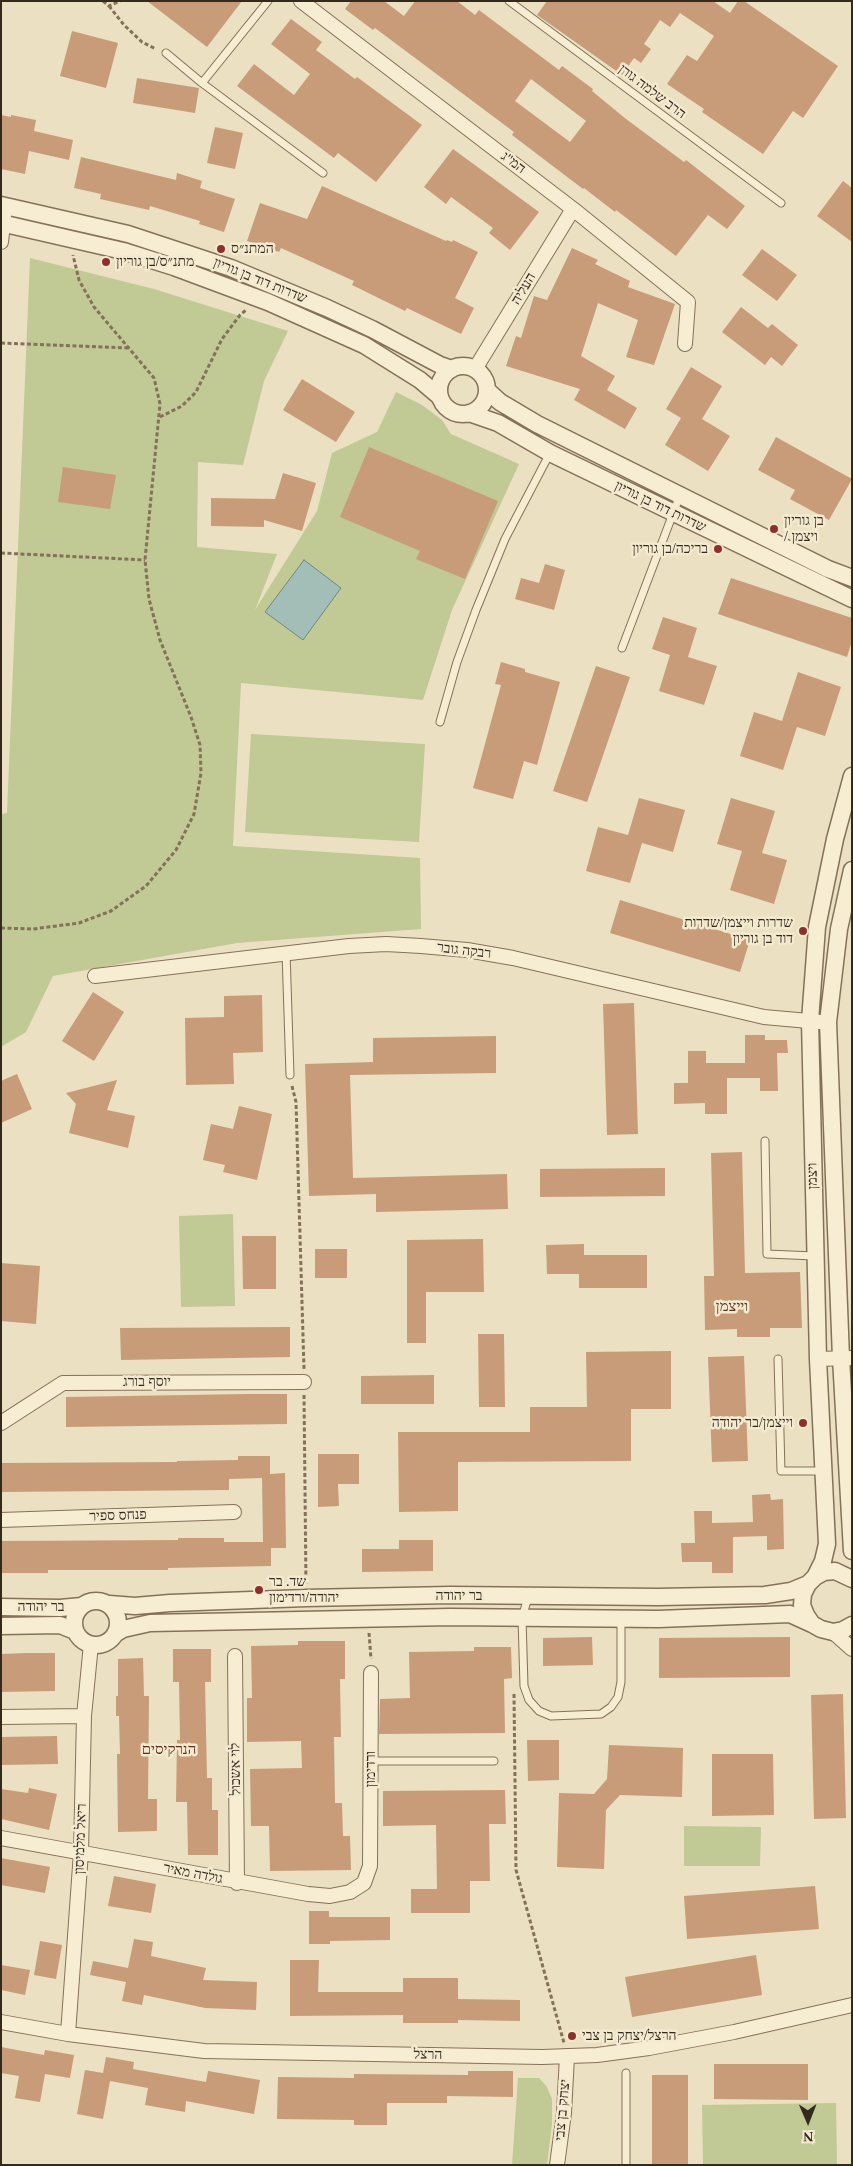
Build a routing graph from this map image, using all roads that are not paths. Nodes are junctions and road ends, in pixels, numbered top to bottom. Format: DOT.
graph roads {
  1 [pos="268,1"];
  2 [pos="301,1"];
  3 [pos="508,1"];
  4 [pos="166,53"];
  5 [pos="202,83"];
  6 [pos="323,173"];
  7 [pos="781,204"];
  8 [pos="3,205"];
  9 [pos="573,209"];
  10 [pos="3,223"];
  11 [pos="1,242"];
  12 [pos="685,344"];
  13 [pos="452,368"];
  14 [pos="476,369"];
  15 [pos="488,391"];
  16 [pos="440,397"];
  17 [pos="469,413"];
  18 [pos="550,453"];
  19 [pos="680,495"];
  20 [pos="672,514"];
  21 [pos="852,578"];
  22 [pos="852,599"];
  23 [pos="622,648"];
  24 [pos="440,722"];
  25 [pos="852,776"];
  26 [pos="852,870"];
  27 [pos="286,952"];
  28 [pos="95,976"];
  29 [pos="810,1021"];
  30 [pos="828,1022"];
  31 [pos="290,1075"];
  32 [pos="766,1141"];
  33 [pos="816,1256"];
  34 [pos="846,1358"];
  35 [pos="778,1359"];
  36 [pos="818,1359"];
  37 [pos="304,1382"];
  38 [pos="1,1423"];
  39 [pos="823,1471"];
  40 [pos="234,1512"];
  41 [pos="1,1520"];
  42 [pos="852,1551"];
  43 [pos="852,1579"];
  44 [pos="811,1581"];
  45 [pos="528,1596"];
  46 [pos="109,1604"];
  47 [pos="82,1606"];
  48 [pos="1,1607"];
  49 [pos="522,1618"];
  50 [pos="621,1619"];
  51 [pos="812,1624"];
  52 [pos="852,1625"];
  53 [pos="1,1626"];
  54 [pos="75,1631"];
  55 [pos="833,1632"];
  56 [pos="116,1634"];
  57 [pos="91,1644"];
  58 [pos="852,1649"];
  59 [pos="235,1656"];
  60 [pos="371,1672"];
  61 [pos="84,1716"];
  62 [pos="1,1717"];
  63 [pos="371,1761"];
  64 [pos="494,1761"];
  65 [pos="1,1838"];
  66 [pos="81,1852"];
  67 [pos="370,1866"];
  68 [pos="237,1883"];
  69 [pos="852,2005"];
  70 [pos="1,2022"];
  71 [pos="68,2034"];
  72 [pos="567,2056"];
  73 [pos="626,2073"];
  74 [pos="557,2165"];
  75 [pos="626,2165"];
  1 -- 5 [label="lane"];
  2 -- 9 [label="street, המ\"ג"];
  3 -- 7 [label="lane, הרב שלמה גורן"];
  4 -- 5 [label="lane"];
  5 -- 6 [label="lane"];
  8 -- 10 [label="street"];
  8 -- 13 [label="street, שדרות דוד בן גוריון"];
  9 -- 12 [label="street, המ\"ג"];
  9 -- 14 [label="street, העליה"];
  10 -- 11 [label="street"];
  10 -- 16 [label="street, שדרות דוד בן גוריון"];
  13 -- 14 [label="street"];
  13 -- 16 [label="street"];
  14 -- 15 [label="street"];
  15 -- 17 [label="street"];
  15 -- 19 [label="street, שדרות דוד בן גוריון"];
  16 -- 17 [label="street"];
  17 -- 18 [label="street, שדרות דוד בן גוריון"];
  18 -- 20 [label="street, שדרות דוד בן גוריון"];
  18 -- 24 [label="lane"];
  19 -- 20 [label="lane"];
  19 -- 21 [label="street, שדרות דוד בן גוריון"];
  20 -- 22 [label="street, שדרות דוד בן גוריון"];
  20 -- 23 [label="lane"];
  25 -- 29 [label="street, ויצמן"];
  26 -- 30 [label="street, ויצמן"];
  27 -- 28 [label="street, רבקה גובר"];
  27 -- 29 [label="street, רבקה גובר"];
  27 -- 31 [label="lane"];
  29 -- 30 [label="street, רבקה גובר"];
  29 -- 33 [label="street, ויצמן"];
  30 -- 34 [label="street, ויצמן"];
  32 -- 33 [label="lane"];
  33 -- 36 [label="street, ויצמן"];
  34 -- 36 [label="street"];
  34 -- 42 [label="street, ויצמן"];
  35 -- 39 [label="lane"];
  36 -- 39 [label="street, ויצמן"];
  37 -- 38 [label="street, יוסף בורג"];
  39 -- 44 [label="street, ויצמן"];
  40 -- 41 [label="street, פנחס ספיר"];
  43 -- 44 [label="street, בר יהודה"];
  44 -- 45 [label="street, בר יהודה"];
  44 -- 51 [label="street, ויצמן"];
  45 -- 46 [label="street, בר יהודה"];
  45 -- 49 [label="lane"];
  46 -- 47 [label="street"];
  46 -- 56 [label="street"];
  47 -- 48 [label="street, בר יהודה"];
  47 -- 54 [label="street"];
  49 -- 50 [label="street, בר יהודה"];
  49 -- 50 [label="lane"];
  49 -- 56 [label="street, בר יהודה"];
  50 -- 51 [label="street, בר יהודה"];
  51 -- 55 [label="street, בר יהודה"];
  52 -- 55 [label="street"];
  53 -- 54 [label="street, בר יהודה"];
  54 -- 57 [label="street"];
  55 -- 58 [label="street"];
  56 -- 57 [label="street"];
  57 -- 61 [label="street, ריאל מלמיסון"];
  59 -- 68 [label="street, לוי אשכול"];
  60 -- 63 [label="street, ורדימון"];
  61 -- 62 [label="street"];
  61 -- 66 [label="street, ריאל מלמיסון"];
  63 -- 64 [label="lane"];
  63 -- 67 [label="street, ורדימון"];
  65 -- 66 [label="street, גולדה מאיר"];
  66 -- 68 [label="street, גולדה מאיר"];
  66 -- 71 [label="street, ריאל מלמיסון"];
  67 -- 68 [label="street, גולדה מאיר"];
  69 -- 72 [label="street, הרצל"];
  70 -- 71 [label="street, הרצל"];
  71 -- 72 [label="street, הרצל"];
  72 -- 74 [label="street, יצחק בן צבי"];
  73 -- 75 [label="lane"];
}
